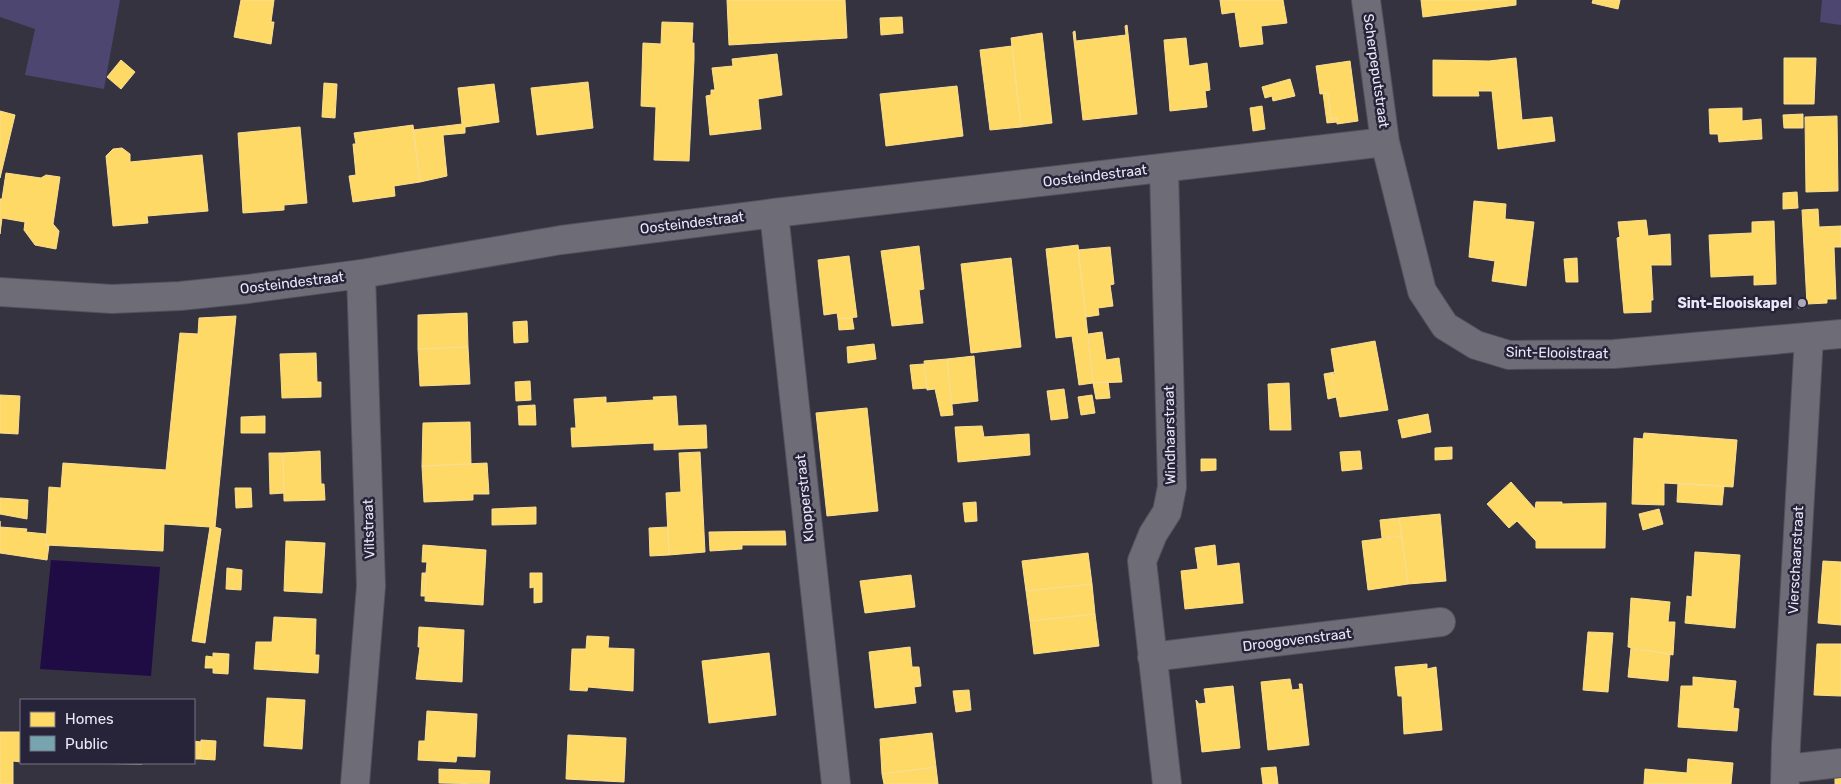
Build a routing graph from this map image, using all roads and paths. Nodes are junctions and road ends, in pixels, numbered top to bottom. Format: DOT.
graph roads {
  1 [pos="1366,0"];
  2 [pos="1386,142"];
  3 [pos="1164,168"];
  4 [pos="774,213"];
  5 [pos="362,274"];
  6 [pos="0,292"];
  7 [pos="1841,334"];
  8 [pos="1809,337"];
  9 [pos="1442,622"];
  10 [pos="1152,657"];
  11 [pos="1841,763"];
  12 [pos="1786,776"];
  13 [pos="355,784"];
  14 [pos="836,784"];
  15 [pos="1167,784"];
  1 -- 2 [label="street, Scherpeputstraat"];
  2 -- 3 [label="street, Oosteindestraat"];
  2 -- 8 [label="street, Sint-Elooistraat"];
  3 -- 4 [label="street, Oosteindestraat"];
  3 -- 10 [label="street, Windhaarstraat"];
  4 -- 5 [label="street, Oosteindestraat"];
  4 -- 14 [label="street, Klopperstraat"];
  5 -- 6 [label="street, Oosteindestraat"];
  5 -- 13 [label="street, Viltstraat"];
  7 -- 8 [label="street, Sint-Elooistraat"];
  8 -- 12 [label="street, Vierschaarstraat"];
  9 -- 10 [label="street, Droogovenstraat"];
  10 -- 15 [label="street, Windhaarstraat"];
  11 -- 12 [label="street"];
}
